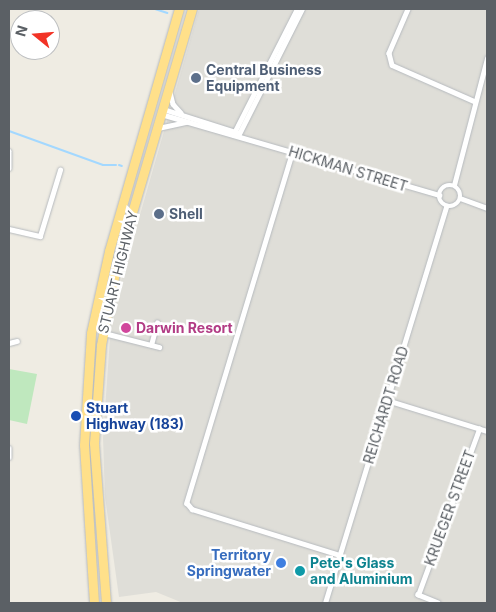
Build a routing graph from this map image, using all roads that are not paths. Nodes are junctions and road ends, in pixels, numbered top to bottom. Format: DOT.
graph roads {
  1 [pos="179,9"];
  2 [pos="192,9"];
  3 [pos="297,9"];
  4 [pos="302,9"];
  5 [pos="408,9"];
  6 [pos="487,58"];
  7 [pos="171,79"];
  8 [pos="154,96"];
  9 [pos="474,101"];
  10 [pos="161,112"];
  11 [pos="187,117"];
  12 [pos="193,123"];
  13 [pos="157,128"];
  14 [pos="236,134"];
  15 [pos="9,152"];
  16 [pos="292,152"];
  17 [pos="9,168"];
  18 [pos="60,170"];
  19 [pos="132,173"];
  20 [pos="454,186"];
  21 [pos="139,191"];
  22 [pos="439,195"];
  23 [pos="460,198"];
  24 [pos="446,206"];
  25 [pos="487,208"];
  26 [pos="9,229"];
  27 [pos="115,232"];
  28 [pos="157,323"];
  29 [pos="103,332"];
  30 [pos="17,341"];
  31 [pos="9,343"];
  32 [pos="151,345"];
  33 [pos="159,347"];
  34 [pos="387,400"];
  35 [pos="479,429"];
  36 [pos="487,431"];
  37 [pos="9,448"];
  38 [pos="9,457"];
  39 [pos="90,465"];
  40 [pos="340,555"];
  41 [pos="94,603"];
  42 [pos="106,603"];
  43 [pos="325,603"];
  44 [pos="438,603"];
  1 -- 8 [label="highway, STUART HIGHWAY"];
  2 -- 7 [label="highway, STUART HIGHWAY"];
  3 -- 14 [label="street"];
  4 -- 14 [label="street"];
  5 -- 9 [label="street"];
  6 -- 9 [label="street"];
  7 -- 10 [label="highway, STUART HIGHWAY"];
  7 -- 11 [label="street"];
  8 -- 10 [label="highway"];
  8 -- 19 [label="highway, STUART HIGHWAY"];
  9 -- 20 [label="street"];
  10 -- 11 [label="street, HICKMAN STREET"];
  10 -- 12 [label="street, HICKMAN STREET"];
  10 -- 13 [label="highway, STUART HIGHWAY"];
  10 -- 19 [label="highway"];
  11 -- 14 [label="street, HICKMAN STREET"];
  12 -- 13 [label="street, HICKMAN STREET"];
  12 -- 14 [label="street, HICKMAN STREET"];
  13 -- 21 [label="highway, STUART HIGHWAY"];
  14 -- 16 [label="street, HICKMAN STREET"];
  15 -- 17 [label="street"];
  16 -- 22 [label="street, HICKMAN STREET"];
  16 -- 40 [label="street"];
  18 -- 26 [label="street"];
  19 -- 27 [label="highway, STUART HIGHWAY"];
  20 -- 22 [label="street"];
  20 -- 23 [label="street"];
  21 -- 27 [label="highway"];
  21 -- 29 [label="highway, STUART HIGHWAY"];
  22 -- 24 [label="street"];
  23 -- 24 [label="street"];
  23 -- 25 [label="street"];
  24 -- 34 [label="street, REICHARDT ROAD"];
  27 -- 39 [label="highway, STUART HIGHWAY"];
  28 -- 32 [label="street"];
  29 -- 32 [label="street"];
  29 -- 39 [label="highway, STUART HIGHWAY"];
  30 -- 31 [label="street"];
  32 -- 33 [label="street"];
  34 -- 35 [label="street"];
  34 -- 40 [label="street, REICHARDT ROAD"];
  35 -- 36 [label="street"];
  35 -- 44 [label="street, KRUEGER STREET"];
  37 -- 38 [label="street"];
  39 -- 41 [label="highway, STUART HIGHWAY"];
  39 -- 42 [label="highway, STUART HIGHWAY"];
  40 -- 43 [label="street, REICHARDT ROAD"];
}
